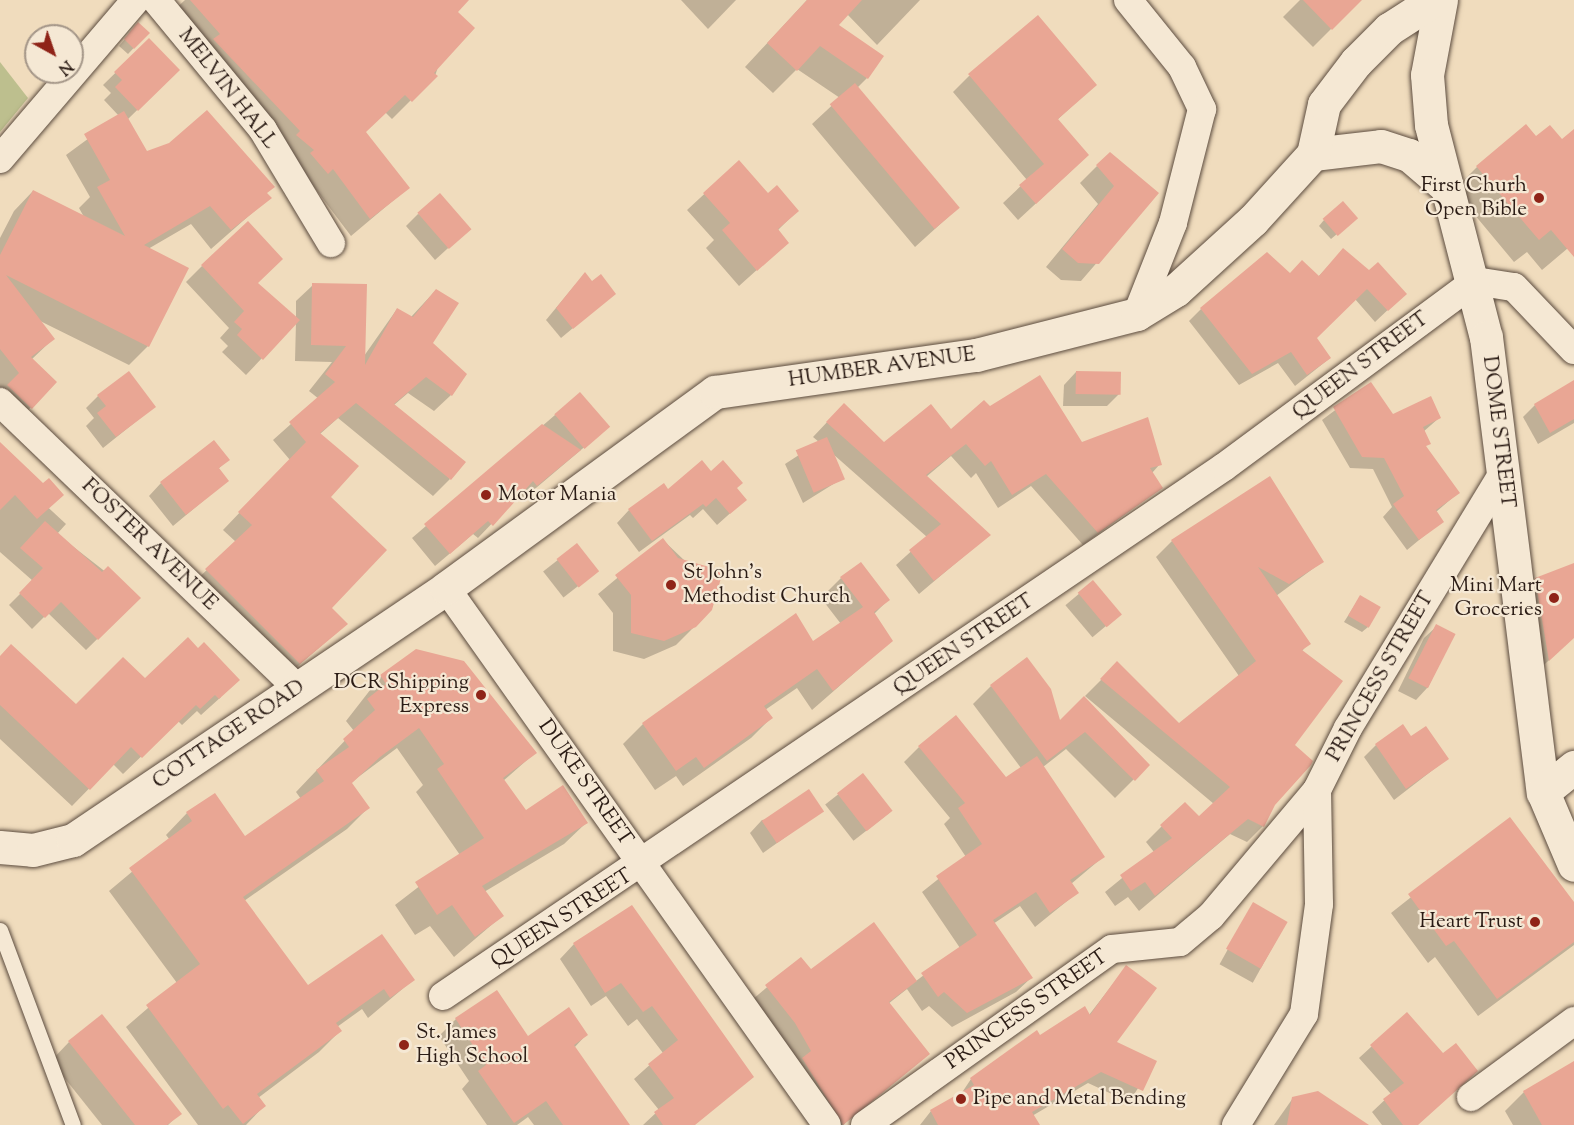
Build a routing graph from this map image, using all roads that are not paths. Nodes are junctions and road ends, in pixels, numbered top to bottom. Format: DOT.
graph roads {
  1 [pos="136,0"];
  2 [pos="156,0"];
  3 [pos="1128,0"];
  4 [pos="1434,0"];
  5 [pos="1441,0"];
  6 [pos="1313,153"];
  7 [pos="0,159"];
  8 [pos="1443,184"];
  9 [pos="332,243"];
  10 [pos="1475,281"];
  11 [pos="1137,314"];
  12 [pos="1574,350"];
  13 [pos="0,402"];
  14 [pos="1503,473"];
  15 [pos="446,588"];
  16 [pos="297,688"];
  17 [pos="1574,767"];
  18 [pos="1317,790"];
  19 [pos="1543,792"];
  20 [pos="0,847"];
  21 [pos="643,865"];
  22 [pos="1574,865"];
  23 [pos="0,930"];
  24 [pos="443,996"];
  25 [pos="1574,1020"];
  26 [pos="1471,1097"];
  27 [pos="73,1125"];
  28 [pos="827,1125"];
  29 [pos="865,1125"];
  30 [pos="1236,1125"];
  1 -- 7 [label="street"];
  2 -- 9 [label="street, MELVIN HALL"];
  3 -- 11 [label="street"];
  4 -- 6 [label="main road"];
  5 -- 8 [label="main road, DOME STREET"];
  6 -- 8 [label="main road"];
  6 -- 11 [label="main road, HUMBER AVENUE"];
  8 -- 10 [label="main road, DOME STREET"];
  10 -- 12 [label="street"];
  10 -- 14 [label="main road, DOME STREET"];
  10 -- 21 [label="street, QUEEN STREET"];
  11 -- 15 [label="main road, HUMBER AVENUE"];
  13 -- 16 [label="street, FOSTER AVENUE"];
  14 -- 18 [label="street, PRINCESS STREET"];
  14 -- 19 [label="main road, DOME STREET"];
  15 -- 16 [label="main road, COTTAGE ROAD"];
  15 -- 21 [label="street, DUKE STREET"];
  16 -- 20 [label="main road, COTTAGE ROAD"];
  17 -- 19 [label="main road"];
  18 -- 29 [label="street, PRINCESS STREET"];
  18 -- 30 [label="street, PRINCESS STREET"];
  19 -- 22 [label="main road, DOME STREET"];
  21 -- 24 [label="street, QUEEN STREET"];
  21 -- 28 [label="street, DUKE STREET"];
  23 -- 27 [label="lane"];
  25 -- 26 [label="street"];
}
